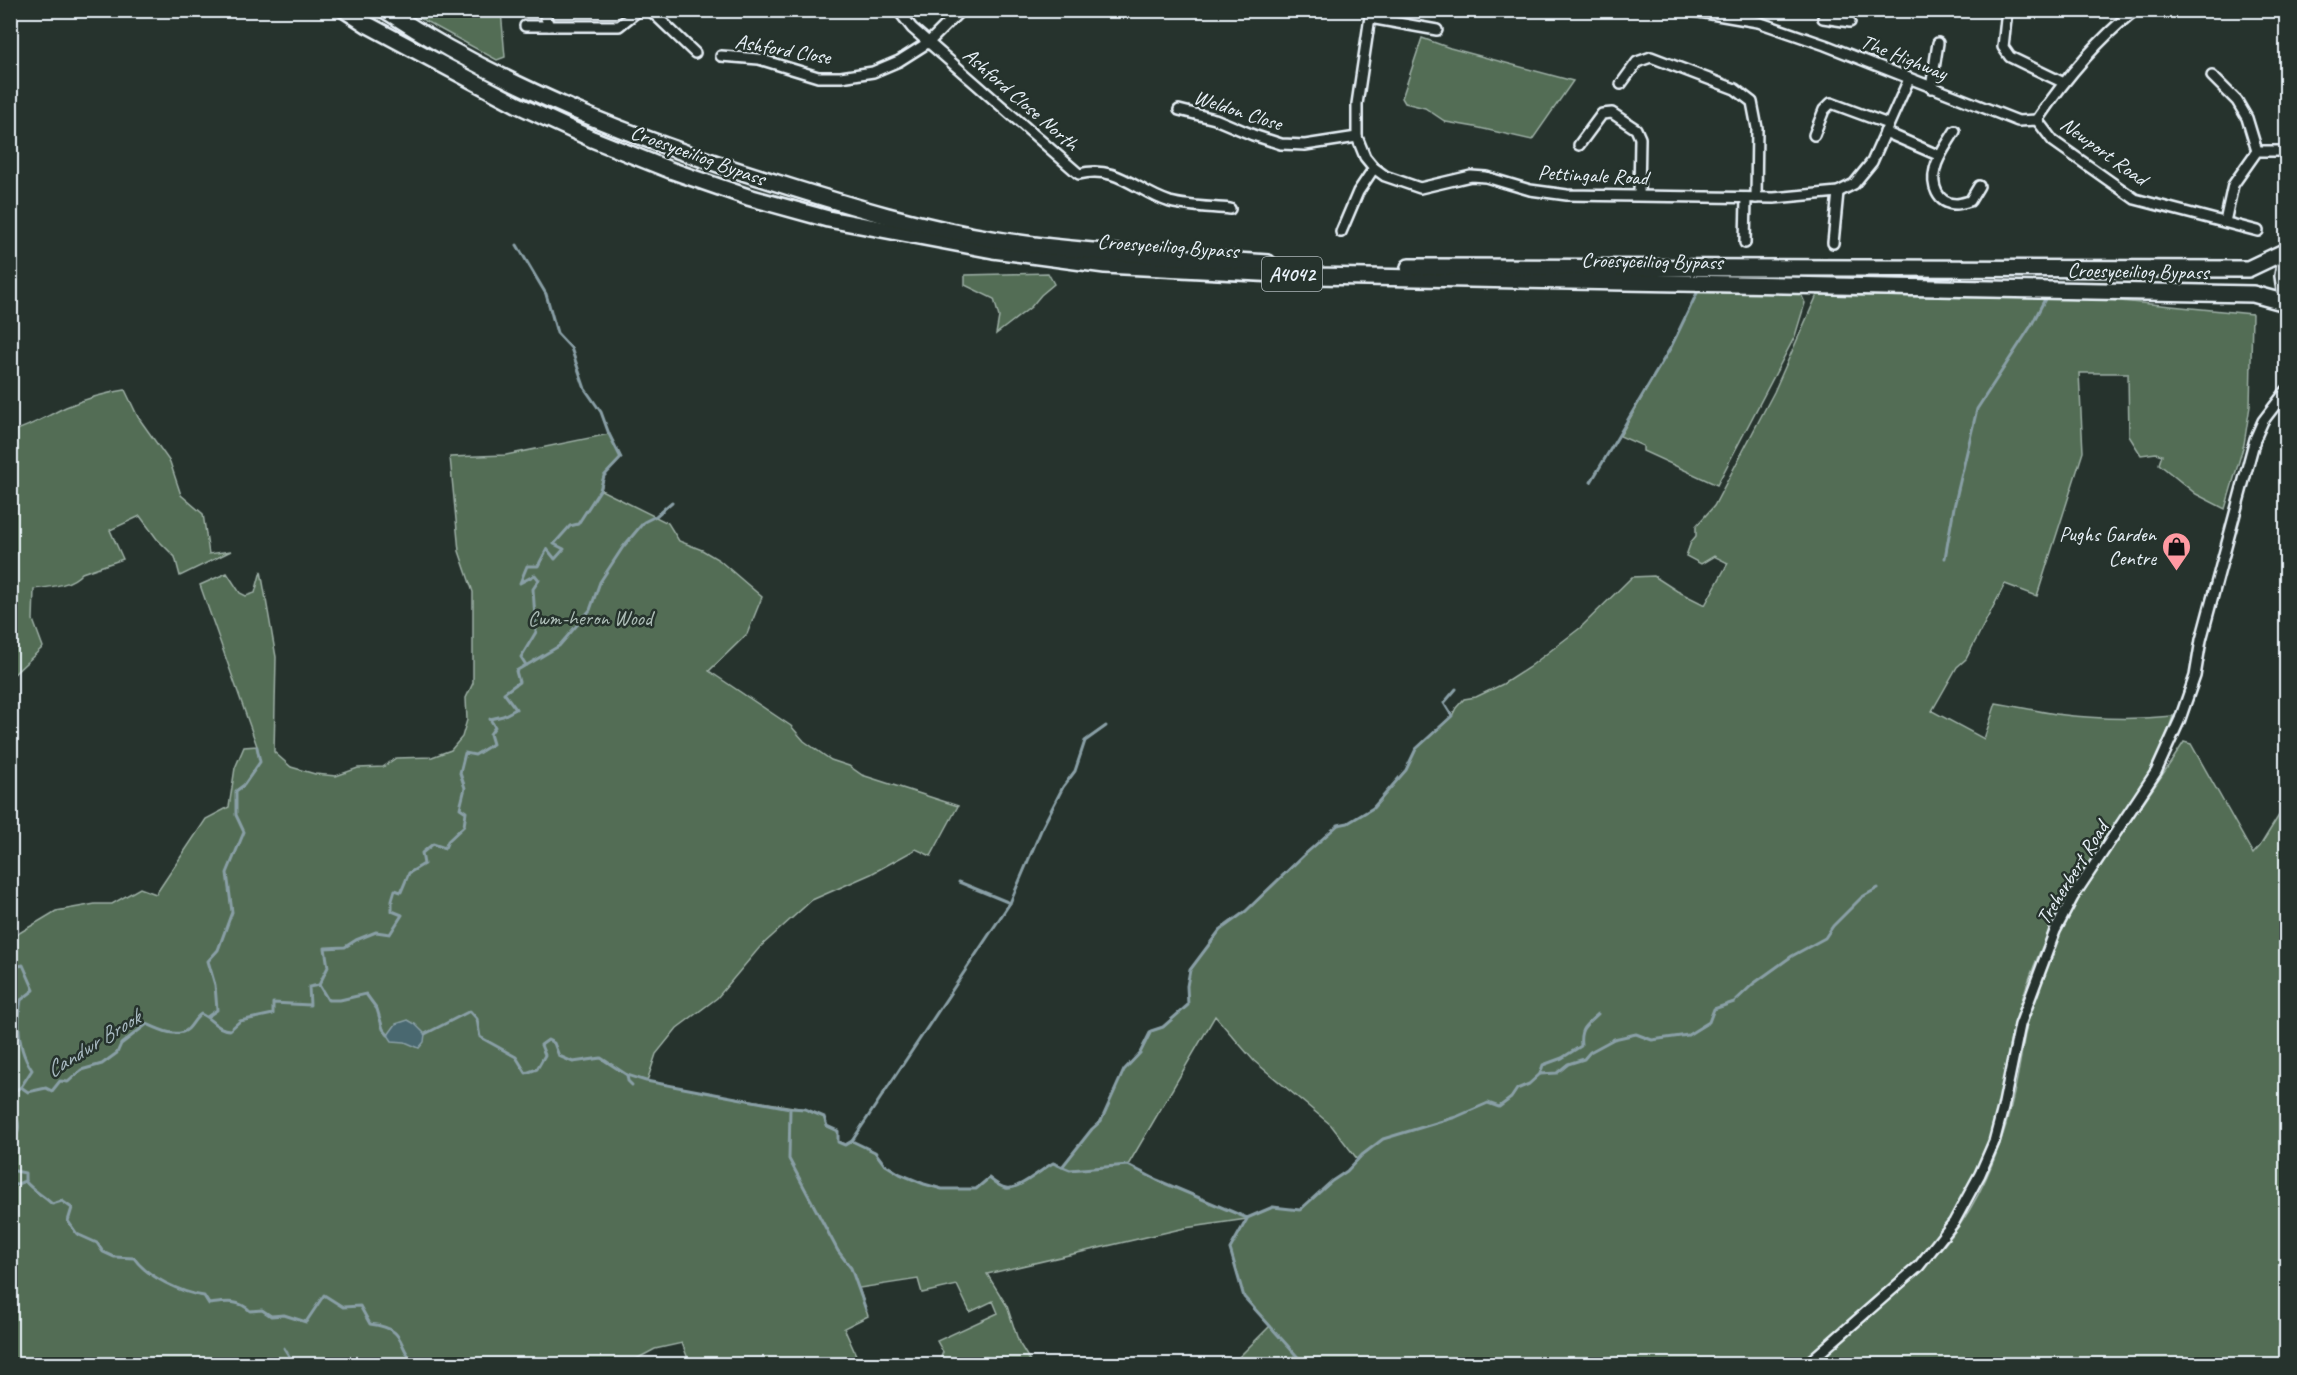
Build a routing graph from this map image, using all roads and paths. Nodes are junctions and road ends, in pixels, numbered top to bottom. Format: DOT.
graph roads {
  1 [pos="345,10"];
  2 [pos="385,10"];
  3 [pos="543,10"];
  4 [pos="639,10"];
  5 [pos="650,10"];
  6 [pos="898,10"];
  7 [pos="961,10"];
  8 [pos="2007,10"];
  9 [pos="2135,10"];
  10 [pos="1693,11"];
  11 [pos="1370,14"];
  12 [pos="1823,18"];
  13 [pos="1844,18"];
  14 [pos="525,26"];
  15 [pos="549,26"];
  16 [pos="1437,30"];
  17 [pos="928,42"];
  18 [pos="1938,43"];
  19 [pos="695,53"];
  20 [pos="721,56"];
  21 [pos="2212,76"];
  22 [pos="1909,79"];
  23 [pos="2062,82"];
  24 [pos="1635,87"];
  25 [pos="1931,88"];
  26 [pos="1179,110"];
  27 [pos="2037,120"];
  28 [pos="1887,128"];
  29 [pos="1955,131"];
  30 [pos="1586,135"];
  31 [pos="1814,135"];
  32 [pos="1357,137"];
  33 [pos="1595,142"];
  34 [pos="1579,145"];
  35 [pos="2258,151"];
  36 [pos="2286,151"];
  37 [pos="1940,156"];
  38 [pos="1374,168"];
  39 [pos="1979,186"];
  40 [pos="1838,192"];
  41 [pos="1640,195"];
  42 [pos="1746,198"];
  43 [pos="1756,198"];
  44 [pos="1230,209"];
  45 [pos="2225,222"];
  46 [pos="2258,231"];
  47 [pos="1341,232"];
  48 [pos="1745,243"];
  49 [pos="1833,243"];
  50 [pos="2286,251"];
  51 [pos="2286,258"];
  52 [pos="2286,297"];
  53 [pos="2286,303"];
  54 [pos="2286,391"];
  55 [pos="1807,1365"];
  1 -- 53 [label="highway, Croesyceiliog Bypass / A4042"];
  2 -- 50 [label="highway, Croesyceiliog Bypass / A4042"];
  3 -- 15 [label="street"];
  4 -- 15 [label="street"];
  5 -- 19 [label="street"];
  6 -- 17 [label="street, Ashford Close North"];
  7 -- 17 [label="street, Ashford Close"];
  8 -- 23 [label="street"];
  9 -- 23 [label="street"];
  10 -- 22 [label="street, The Highway"];
  11 -- 16 [label="street"];
  11 -- 32 [label="street"];
  12 -- 13 [label="street"];
  14 -- 15 [label="street"];
  17 -- 20 [label="street, Ashford Close"];
  17 -- 44 [label="street, Ashford Close North"];
  18 -- 25 [label="street"];
  21 -- 35 [label="street"];
  22 -- 25 [label="street, The Highway"];
  22 -- 28 [label="street"];
  23 -- 27 [label="street"];
  24 -- 43 [label="street"];
  25 -- 27 [label="street, The Highway"];
  26 -- 32 [label="street, Weldon Close"];
  27 -- 45 [label="street, Newport Road"];
  28 -- 31 [label="street"];
  28 -- 37 [label="street"];
  28 -- 40 [label="street"];
  29 -- 37 [label="street"];
  30 -- 33 [label="street"];
  30 -- 34 [label="street"];
  30 -- 41 [label="street"];
  32 -- 38 [label="street"];
  35 -- 36 [label="street"];
  35 -- 45 [label="street"];
  37 -- 39 [label="street"];
  38 -- 41 [label="street, Pettingale Road"];
  38 -- 47 [label="street"];
  40 -- 43 [label="street, Pettingale Road"];
  40 -- 49 [label="street"];
  41 -- 42 [label="street, Pettingale Road"];
  42 -- 43 [label="street, Pettingale Road"];
  42 -- 48 [label="street"];
  45 -- 46 [label="street, Newport Road"];
  51 -- 52 [label="highway"];
  54 -- 55 [label="street, Treherbert Road"];
}
